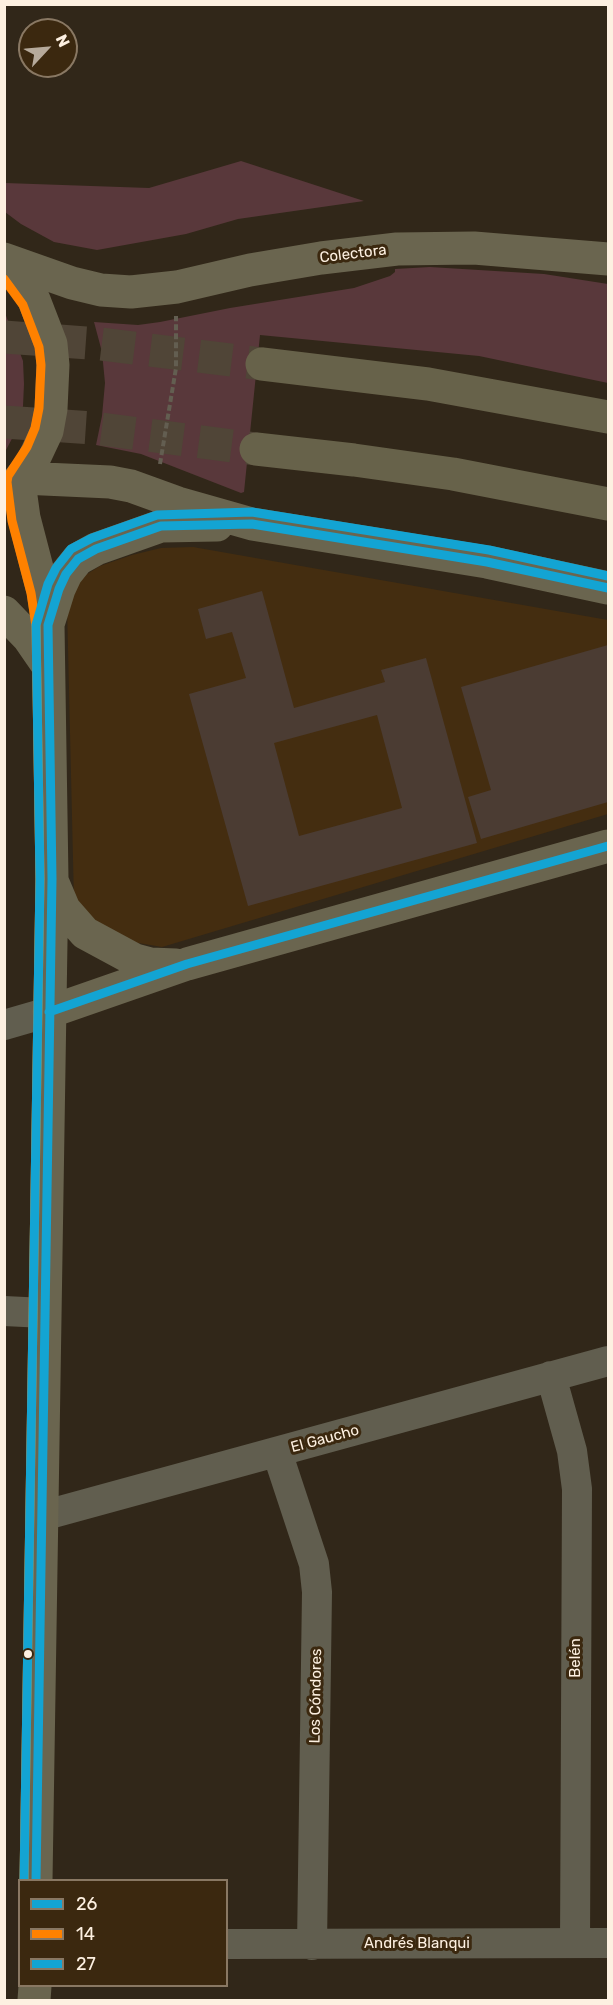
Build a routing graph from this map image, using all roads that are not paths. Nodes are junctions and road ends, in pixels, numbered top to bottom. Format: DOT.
graph roads {
  1 [pos="4,259"];
  2 [pos="609,259"];
  3 [pos="262,364"];
  4 [pos="609,417"];
  5 [pos="256,449"];
  6 [pos="15,486"];
  7 [pos="609,504"];
  8 [pos="252,524"];
  9 [pos="609,588"];
  10 [pos="4,612"];
  11 [pos="48,625"];
  12 [pos="48,666"];
  13 [pos="609,846"];
  14 [pos="52,879"];
  15 [pos="187,964"];
  16 [pos="50,1012"];
  17 [pos="4,1025"];
  18 [pos="4,1311"];
  19 [pos="45,1313"];
  20 [pos="609,1361"];
  21 [pos="551,1376"];
  22 [pos="277,1452"];
  23 [pos="42,1516"];
  24 [pos="36,1879"];
  25 [pos="575,1943"];
  26 [pos="609,1943"];
  27 [pos="228,1944"];
  28 [pos="312,1945"];
  1 -- 2 [label="main road, Colectora"];
  1 -- 6 [label="main road"];
  3 -- 4 [label="highway"];
  5 -- 7 [label="highway"];
  6 -- 8 [label="main road"];
  6 -- 11 [label="main road"];
  8 -- 9 [label="main road"];
  8 -- 11 [label="main road"];
  10 -- 12 [label="main road"];
  11 -- 12 [label="main road"];
  12 -- 14 [label="main road"];
  13 -- 15 [label="main road"];
  14 -- 15 [label="main road"];
  14 -- 16 [label="main road"];
  15 -- 16 [label="main road"];
  16 -- 17 [label="street"];
  16 -- 19 [label="main road"];
  18 -- 19 [label="street"];
  19 -- 23 [label="main road"];
  20 -- 21 [label="street, El Gaucho"];
  21 -- 22 [label="street, El Gaucho"];
  21 -- 25 [label="street, Belén"];
  22 -- 23 [label="street, El Gaucho"];
  22 -- 28 [label="street, Los Cóndores"];
  23 -- 24 [label="main road"];
  25 -- 26 [label="street, Andrés Blanqui"];
  25 -- 28 [label="street, Andrés Blanqui"];
  27 -- 28 [label="street, Andrés Blanqui"];
}
